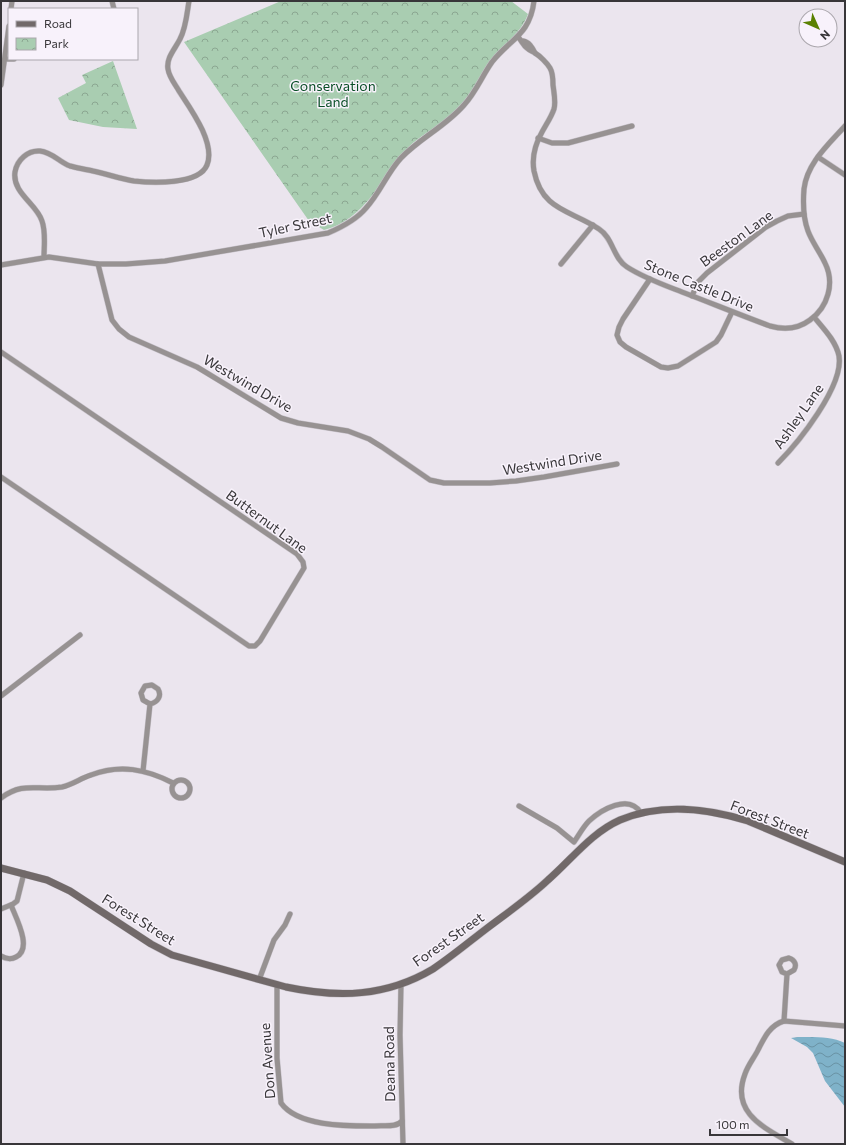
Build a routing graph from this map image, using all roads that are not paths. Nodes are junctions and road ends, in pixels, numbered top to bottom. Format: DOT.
graph roads {
  1 [pos="189,1"];
  2 [pos="534,1"];
  3 [pos="8,33"];
  4 [pos="518,37"];
  5 [pos="4,59"];
  6 [pos="8,59"];
  7 [pos="1,85"];
  8 [pos="632,126"];
  9 [pos="845,126"];
  10 [pos="538,138"];
  11 [pos="818,157"];
  12 [pos="845,175"];
  13 [pos="804,214"];
  14 [pos="593,225"];
  15 [pos="44,257"];
  16 [pos="98,264"];
  17 [pos="561,264"];
  18 [pos="1,266"];
  19 [pos="650,279"];
  20 [pos="692,296"];
  21 [pos="732,312"];
  22 [pos="814,317"];
  23 [pos="2,355"];
  24 [pos="778,463"];
  25 [pos="617,464"];
  26 [pos="1,477"];
  27 [pos="80,635"];
  28 [pos="1,696"];
  29 [pos="150,704"];
  30 [pos="143,771"];
  31 [pos="173,783"];
  32 [pos="1,798"];
  33 [pos="519,806"];
  34 [pos="641,813"];
  35 [pos="574,842"];
  36 [pos="581,848"];
  37 [pos="845,862"];
  38 [pos="1,868"];
  39 [pos="24,873"];
  40 [pos="11,905"];
  41 [pos="1,909"];
  42 [pos="290,914"];
  43 [pos="1,956"];
  44 [pos="787,974"];
  45 [pos="259,980"];
  46 [pos="401,984"];
  47 [pos="277,985"];
  48 [pos="784,1021"];
  49 [pos="845,1026"];
  50 [pos="402,1121"];
  51 [pos="403,1144"];
  52 [pos="792,1144"];
  1 -- 15 [label="street"];
  2 -- 4 [label="street, Tyler Street"];
  3 -- 5 [label="street"];
  4 -- 10 [label="street, Stone Castle Drive"];
  4 -- 16 [label="street, Tyler Street"];
  5 -- 6 [label="street"];
  5 -- 7 [label="street"];
  8 -- 10 [label="street"];
  9 -- 11 [label="street, Stone Castle Drive"];
  10 -- 14 [label="street, Stone Castle Drive"];
  11 -- 12 [label="street"];
  11 -- 13 [label="street, Stone Castle Drive"];
  13 -- 20 [label="street, Beeston Lane"];
  13 -- 22 [label="street, Stone Castle Drive"];
  14 -- 17 [label="street"];
  14 -- 19 [label="street, Stone Castle Drive"];
  15 -- 16 [label="street, Tyler Street"];
  15 -- 18 [label="street, Tyler Street"];
  16 -- 25 [label="street, Westwind Drive"];
  19 -- 20 [label="street, Stone Castle Drive"];
  19 -- 21 [label="street"];
  20 -- 21 [label="street, Stone Castle Drive"];
  21 -- 22 [label="street, Stone Castle Drive"];
  22 -- 24 [label="street, Ashley Lane"];
  23 -- 26 [label="street, Butternut Lane"];
  27 -- 28 [label="street"];
  29 -- 30 [label="street"];
  30 -- 31 [label="street"];
  30 -- 32 [label="street"];
  33 -- 35 [label="street"];
  34 -- 35 [label="street"];
  34 -- 36 [label="street, Forest Street"];
  34 -- 37 [label="street, Forest Street"];
  35 -- 36 [label="street"];
  36 -- 46 [label="street, Forest Street"];
  38 -- 39 [label="street, Forest Street"];
  39 -- 40 [label="street"];
  39 -- 45 [label="street, Forest Street"];
  40 -- 41 [label="street"];
  40 -- 43 [label="street"];
  42 -- 45 [label="street"];
  44 -- 48 [label="street"];
  45 -- 47 [label="street, Forest Street"];
  46 -- 47 [label="street, Forest Street"];
  46 -- 50 [label="street, Deana Road"];
  47 -- 50 [label="street, Don Avenue"];
  48 -- 49 [label="street"];
  48 -- 52 [label="street"];
  50 -- 51 [label="street, Deana Road"];
}
